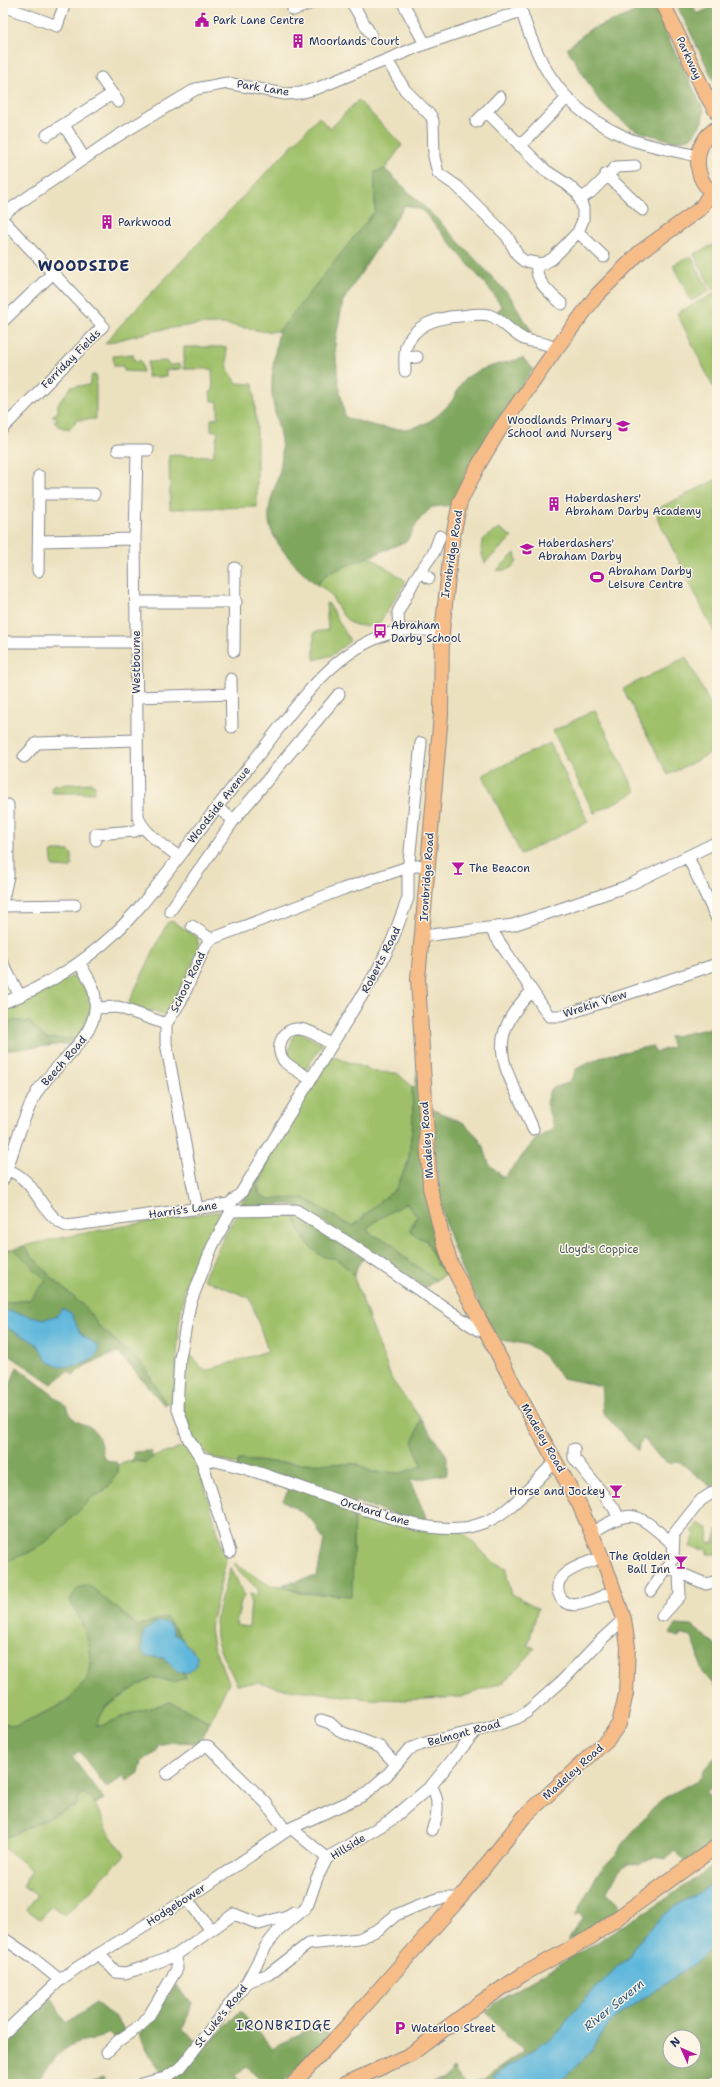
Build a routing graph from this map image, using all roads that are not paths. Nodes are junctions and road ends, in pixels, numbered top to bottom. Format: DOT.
graph roads {
  1 [pos="65,3"];
  2 [pos="312,3"];
  3 [pos="352,3"];
  4 [pos="403,3"];
  5 [pos="663,3"];
  6 [pos="3,6"];
  7 [pos="520,7"];
  8 [pos="293,10"];
  9 [pos="371,35"];
  10 [pos="425,44"];
  11 [pos="387,60"];
  12 [pos="101,78"];
  13 [pos="500,97"];
  14 [pos="567,98"];
  15 [pos="486,111"];
  16 [pos="717,113"];
  17 [pos="476,122"];
  18 [pos="64,125"];
  19 [pos="717,128"];
  20 [pos="48,135"];
  21 [pos="520,146"];
  22 [pos="697,156"];
  23 [pos="84,158"];
  24 [pos="634,166"];
  25 [pos="606,174"];
  26 [pos="714,194"];
  27 [pos="580,198"];
  28 [pos="643,210"];
  29 [pos="3,214"];
  30 [pos="3,220"];
  31 [pos="578,232"];
  32 [pos="604,257"];
  33 [pos="537,264"];
  34 [pos="53,273"];
  35 [pos="562,304"];
  36 [pos="3,321"];
  37 [pos="556,349"];
  38 [pos="405,371"];
  39 [pos="3,428"];
  40 [pos="118,450"];
  41 [pos="137,450"];
  42 [pos="148,450"];
  43 [pos="39,476"];
  44 [pos="39,494"];
  45 [pos="94,494"];
  46 [pos="440,536"];
  47 [pos="135,539"];
  48 [pos="39,541"];
  49 [pos="235,568"];
  50 [pos="38,571"];
  51 [pos="136,602"];
  52 [pos="236,602"];
  53 [pos="399,632"];
  54 [pos="442,632"];
  55 [pos="3,642"];
  56 [pos="136,642"];
  57 [pos="234,651"];
  58 [pos="231,679"];
  59 [pos="231,694"];
  60 [pos="339,694"];
  61 [pos="136,697"];
  62 [pos="232,726"];
  63 [pos="137,740"];
  64 [pos="420,743"];
  65 [pos="24,757"];
  66 [pos="9,805"];
  67 [pos="217,808"];
  68 [pos="234,820"];
  69 [pos="142,826"];
  70 [pos="96,840"];
  71 [pos="717,842"];
  72 [pos="179,857"];
  73 [pos="688,857"];
  74 [pos="427,865"];
  75 [pos="408,867"];
  76 [pos="3,898"];
  77 [pos="75,905"];
  78 [pos="3,906"];
  79 [pos="170,911"];
  80 [pos="717,920"];
  81 [pos="192,926"];
  82 [pos="490,928"];
  83 [pos="423,936"];
  84 [pos="211,939"];
  85 [pos="3,964"];
  86 [pos="80,964"];
  87 [pos="717,964"];
  88 [pos="532,991"];
  89 [pos="20,996"];
  90 [pos="3,1003"];
  91 [pos="96,1008"];
  92 [pos="166,1024"];
  93 [pos="332,1045"];
  94 [pos="310,1079"];
  95 [pos="533,1129"];
  96 [pos="5,1175"];
  97 [pos="230,1207"];
  98 [pos="197,1208"];
  99 [pos="486,1331"];
  100 [pos="574,1449"];
  101 [pos="201,1458"];
  102 [pos="556,1461"];
  103 [pos="717,1490"];
  104 [pos="618,1517"];
  105 [pos="591,1533"];
  106 [pos="672,1543"];
  107 [pos="230,1552"];
  108 [pos="602,1557"];
  109 [pos="668,1568"];
  110 [pos="679,1574"];
  111 [pos="717,1581"];
  112 [pos="614,1591"];
  113 [pos="650,1591"];
  114 [pos="662,1616"];
  115 [pos="624,1619"];
  116 [pos="321,1720"];
  117 [pos="475,1732"];
  118 [pos="396,1764"];
  119 [pos="167,1774"];
  120 [pos="431,1786"];
  121 [pos="288,1830"];
  122 [pos="432,1830"];
  123 [pos="717,1846"];
  124 [pos="327,1858"];
  125 [pos="460,1898"];
  126 [pos="187,1899"];
  127 [pos="308,1904"];
  128 [pos="211,1930"];
  129 [pos="3,1938"];
  130 [pos="99,1954"];
  131 [pos="176,1955"];
  132 [pos="60,1980"];
  133 [pos="247,1982"];
  134 [pos="3,2034"];
  135 [pos="107,2052"];
  136 [pos="717,2081"];
  137 [pos="141,2084"];
  138 [pos="293,2084"];
  139 [pos="345,2084"];
  140 [pos="712,2084"];
  1 -- 6 [label="street"];
  2 -- 8 [label="street"];
  3 -- 9 [label="street"];
  4 -- 10 [label="street"];
  5 -- 16 [label="main road, Parkway"];
  7 -- 10 [label="street, Park Lane"];
  7 -- 14 [label="street"];
  10 -- 11 [label="street, Park Lane"];
  11 -- 23 [label="street, Park Lane"];
  11 -- 33 [label="street"];
  12 -- 18 [label="street"];
  13 -- 15 [label="street"];
  14 -- 21 [label="street"];
  14 -- 22 [label="street"];
  15 -- 17 [label="street"];
  15 -- 21 [label="street"];
  18 -- 20 [label="street"];
  18 -- 23 [label="street"];
  19 -- 22 [label="main road"];
  21 -- 27 [label="street"];
  22 -- 26 [label="main road"];
  23 -- 29 [label="street, Park Lane"];
  24 -- 25 [label="street"];
  25 -- 27 [label="street"];
  25 -- 28 [label="street"];
  26 -- 37 [label="main road, Ironbridge Road"];
  27 -- 31 [label="street"];
  30 -- 34 [label="street, Ferriday Fields"];
  31 -- 32 [label="street"];
  31 -- 33 [label="street"];
  33 -- 35 [label="street"];
  34 -- 36 [label="street"];
  34 -- 39 [label="street, Ferriday Fields"];
  37 -- 38 [label="street"];
  37 -- 54 [label="main road, Ironbridge Road"];
  40 -- 41 [label="street"];
  41 -- 42 [label="street"];
  41 -- 47 [label="street, Westbourne"];
  43 -- 44 [label="street"];
  44 -- 45 [label="street"];
  44 -- 48 [label="street"];
  46 -- 53 [label="street"];
  47 -- 48 [label="street"];
  47 -- 51 [label="street, Westbourne"];
  48 -- 50 [label="street"];
  49 -- 52 [label="street"];
  51 -- 52 [label="street"];
  51 -- 56 [label="street, Westbourne"];
  52 -- 57 [label="street"];
  53 -- 54 [label="street, Woodside Avenue"];
  53 -- 67 [label="street, Woodside Avenue"];
  54 -- 74 [label="main road, Ironbridge Road"];
  55 -- 56 [label="street"];
  56 -- 61 [label="street, Westbourne"];
  58 -- 59 [label="street"];
  59 -- 61 [label="street"];
  59 -- 62 [label="street"];
  60 -- 68 [label="street"];
  61 -- 63 [label="street, Westbourne"];
  63 -- 65 [label="street"];
  63 -- 69 [label="street, Westbourne"];
  64 -- 75 [label="street"];
  66 -- 76 [label="street"];
  67 -- 68 [label="street"];
  67 -- 72 [label="street, Woodside Avenue"];
  68 -- 79 [label="street"];
  69 -- 70 [label="street"];
  69 -- 72 [label="street"];
  71 -- 73 [label="street"];
  72 -- 86 [label="street, Woodside Avenue"];
  73 -- 80 [label="street"];
  73 -- 82 [label="street"];
  74 -- 75 [label="street, School Road"];
  74 -- 83 [label="main road, Ironbridge Road"];
  75 -- 84 [label="street, School Road"];
  75 -- 93 [label="street, Roberts Road"];
  77 -- 78 [label="street"];
  81 -- 84 [label="street"];
  82 -- 83 [label="street"];
  82 -- 88 [label="street, Wrekin View"];
  83 -- 99 [label="main road, Madeley Road"];
  84 -- 92 [label="street, School Road"];
  85 -- 89 [label="street"];
  86 -- 89 [label="street, Woodside Avenue"];
  86 -- 91 [label="street, Beech Road"];
  87 -- 88 [label="street, Wrekin View"];
  88 -- 95 [label="street"];
  89 -- 90 [label="street, Woodside Avenue"];
  91 -- 92 [label="street"];
  91 -- 96 [label="street, Beech Road"];
  92 -- 98 [label="street, School Road"];
  93 -- 94 [label="street, Roberts Road"];
  93 -- 94 [label="street"];
  94 -- 97 [label="street, Roberts Road"];
  96 -- 98 [label="street, Harris's Lane"];
  97 -- 98 [label="street, Harris's Lane"];
  97 -- 99 [label="street, Harris's Lane"];
  97 -- 101 [label="street"];
  99 -- 102 [label="main road, Madeley Road"];
  100 -- 104 [label="street"];
  101 -- 102 [label="street, Orchard Lane"];
  101 -- 107 [label="street"];
  102 -- 105 [label="main road, Madeley Road"];
  103 -- 106 [label="street"];
  104 -- 105 [label="street"];
  104 -- 106 [label="street"];
  105 -- 108 [label="main road, Madeley Road"];
  106 -- 109 [label="street"];
  108 -- 112 [label="main road, Madeley Road"];
  108 -- 112 [label="street"];
  109 -- 110 [label="street"];
  109 -- 113 [label="street"];
  110 -- 111 [label="street"];
  110 -- 114 [label="street"];
  112 -- 115 [label="main road, Madeley Road"];
  115 -- 117 [label="street, Belmont Road"];
  115 -- 125 [label="main road, Madeley Road"];
  116 -- 118 [label="street"];
  117 -- 118 [label="street, Belmont Road"];
  117 -- 120 [label="street, Hillside"];
  118 -- 121 [label="street, Belmont Road"];
  119 -- 121 [label="street"];
  120 -- 122 [label="street"];
  120 -- 124 [label="street, Hillside"];
  121 -- 124 [label="street"];
  121 -- 126 [label="street, Hodgebower"];
  123 -- 139 [label="main road"];
  124 -- 127 [label="street, Hillside"];
  125 -- 133 [label="street, St Luke's Road"];
  125 -- 138 [label="main road, Madeley Road"];
  126 -- 128 [label="street"];
  126 -- 130 [label="street, Hodgebower"];
  127 -- 128 [label="street"];
  127 -- 133 [label="street, Hillside"];
  128 -- 131 [label="street"];
  129 -- 132 [label="street"];
  130 -- 131 [label="street"];
  130 -- 132 [label="street, Hodgebower"];
  131 -- 135 [label="street"];
  132 -- 134 [label="street, Hodgebower"];
  133 -- 137 [label="street, St Luke's Road"];
  136 -- 140 [label="street"];
}
